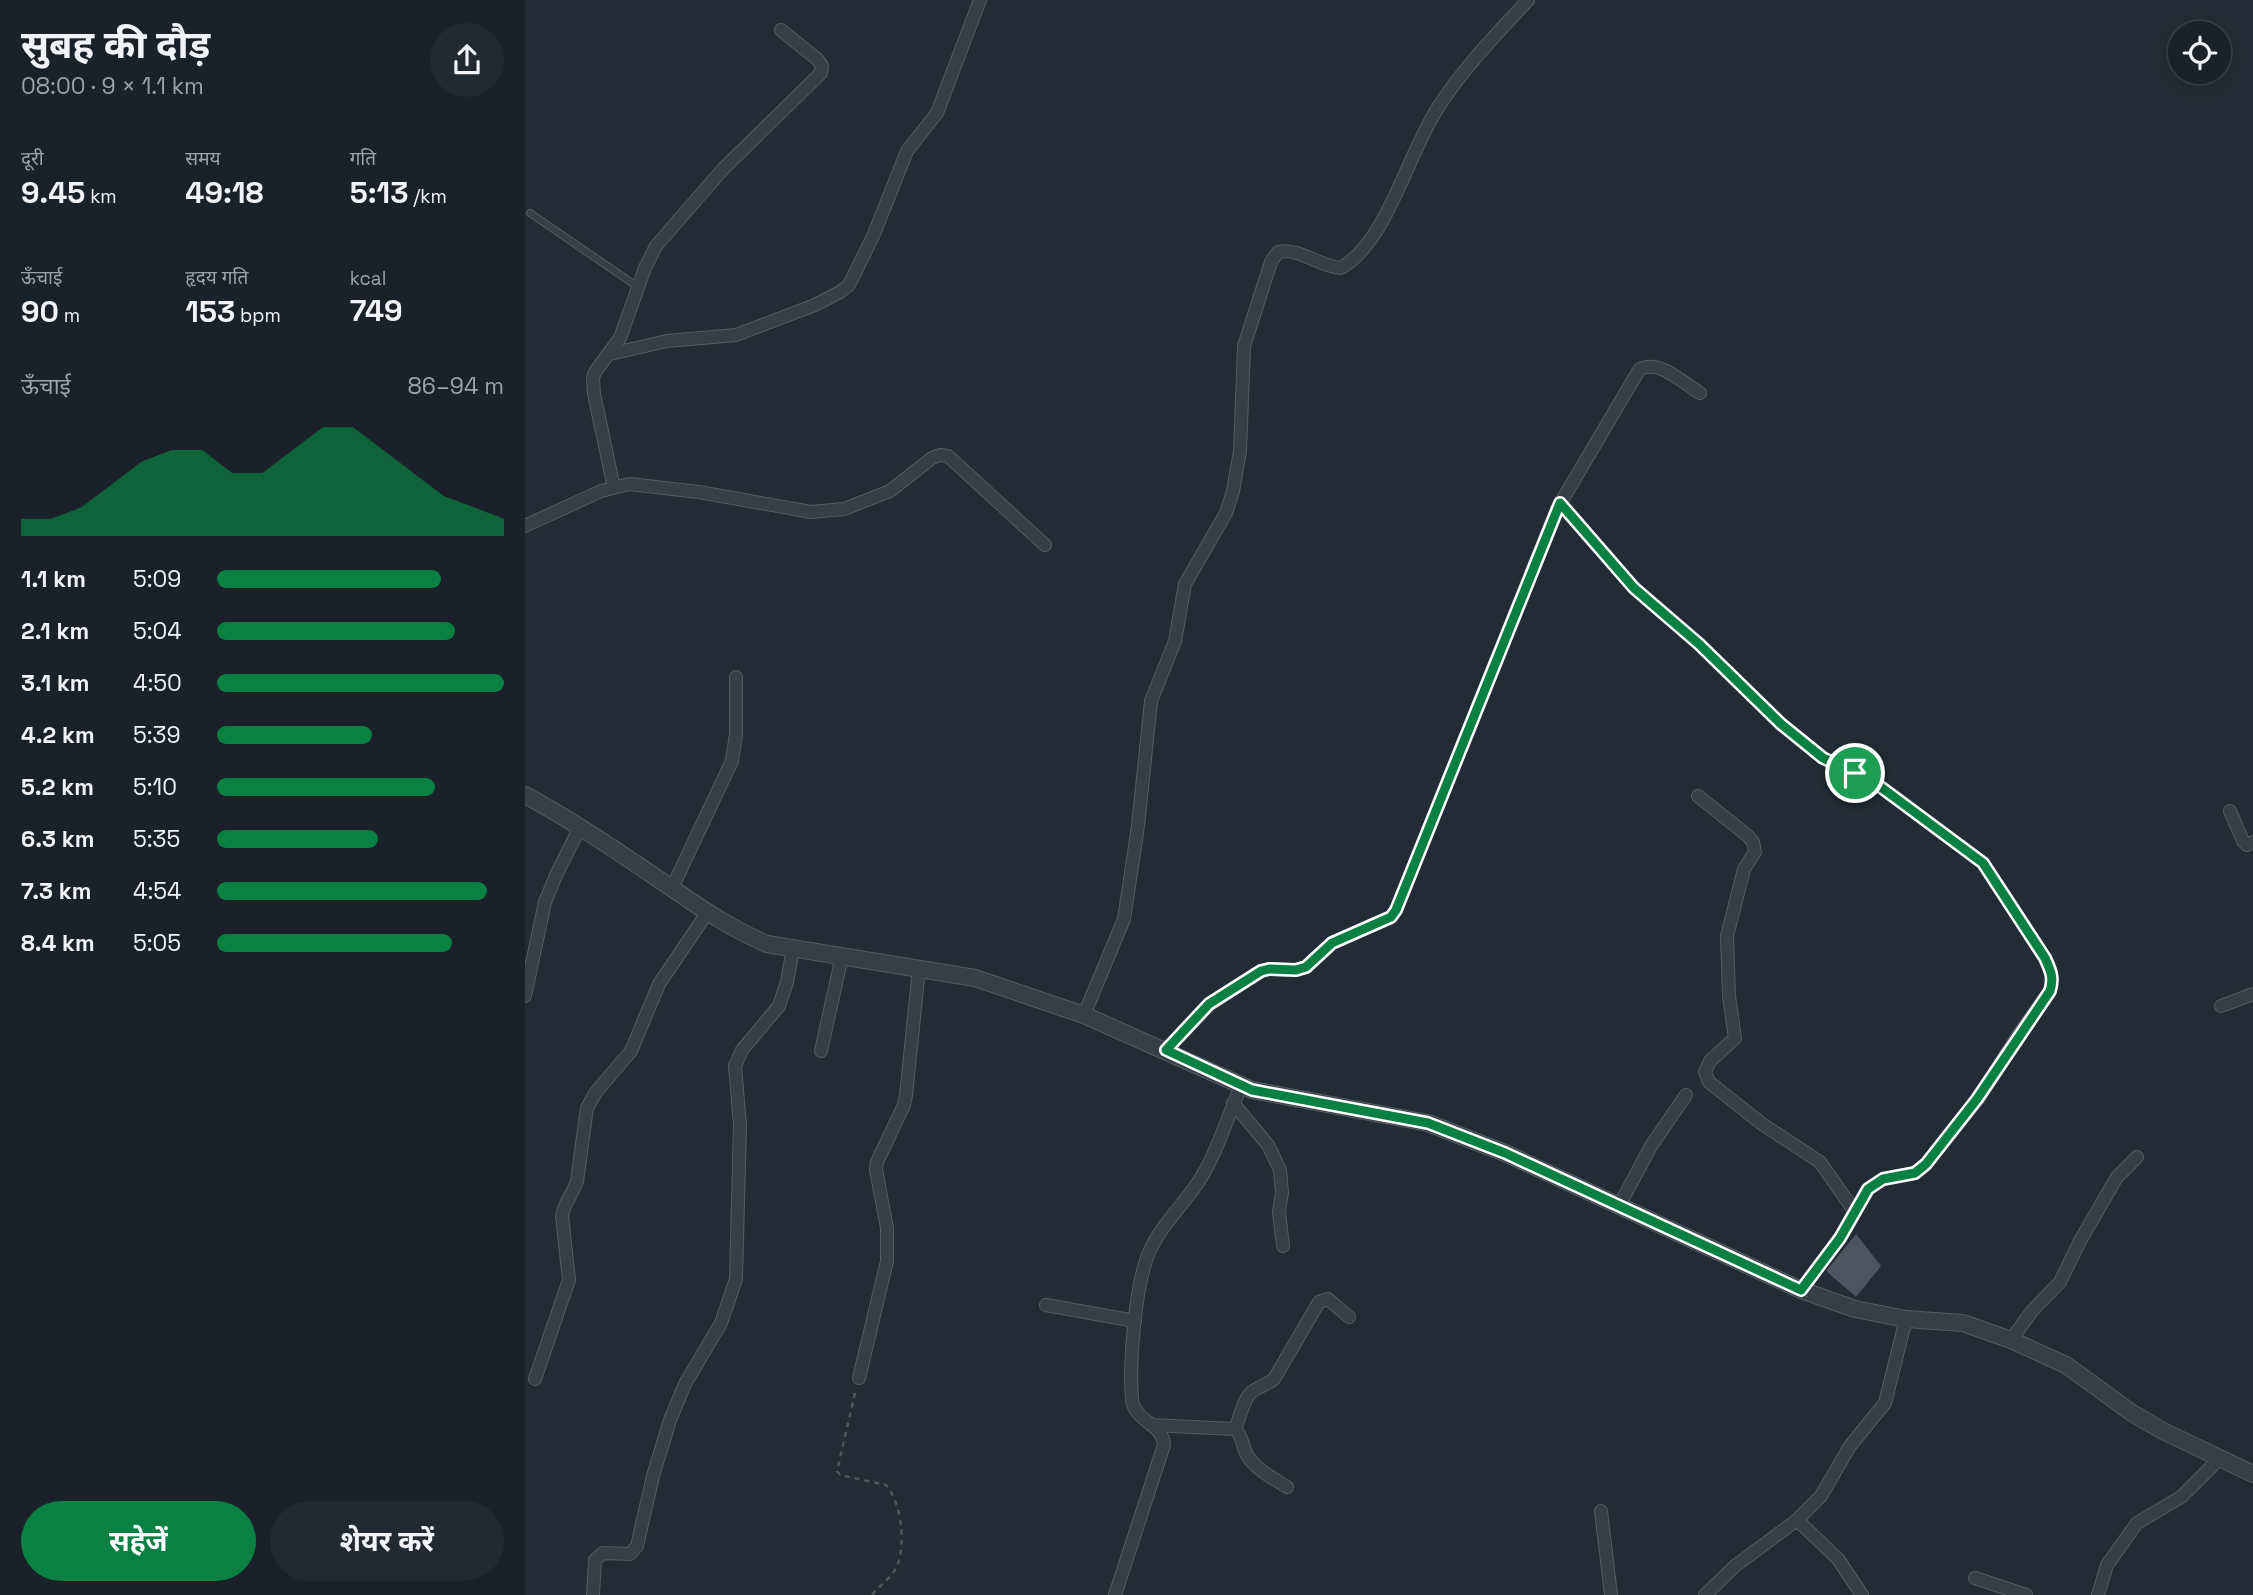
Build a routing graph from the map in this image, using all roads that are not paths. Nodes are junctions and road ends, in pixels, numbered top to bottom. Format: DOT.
graph roads {
  1 [pos="980,0"];
  2 [pos="1528,0"];
  3 [pos="781,30"];
  4 [pos="530,213"];
  5 [pos="638,287"];
  6 [pos="610,354"];
  7 [pos="1700,394"];
  8 [pos="614,488"];
  9 [pos="1560,503"];
  10 [pos="525,526"];
  11 [pos="1045,545"];
  12 [pos="736,677"];
  13 [pos="525,794"];
  14 [pos="1698,796"];
  15 [pos="2230,811"];
  16 [pos="580,828"];
  17 [pos="2253,842"];
  18 [pos="672,888"];
  19 [pos="707,913"];
  20 [pos="793,948"];
  21 [pos="842,956"];
  22 [pos="919,969"];
  23 [pos="2253,994"];
  24 [pos="525,996"];
  25 [pos="2221,1006"];
  26 [pos="1084,1015"];
  27 [pos="1166,1050"];
  28 [pos="821,1051"];
  29 [pos="1241,1086"];
  30 [pos="1686,1094"];
  31 [pos="1233,1103"];
  32 [pos="2137,1157"];
  33 [pos="1619,1206"];
  34 [pos="1855,1212"];
  35 [pos="1283,1247"];
  36 [pos="1801,1290"];
  37 [pos="1046,1305"];
  38 [pos="1349,1317"];
  39 [pos="1906,1319"];
  40 [pos="1135,1321"];
  41 [pos="2011,1340"];
  42 [pos="859,1378"];
  43 [pos="535,1379"];
  44 [pos="1151,1425"];
  45 [pos="1235,1429"];
  46 [pos="2220,1458"];
  47 [pos="2253,1474"];
  48 [pos="1287,1487"];
  49 [pos="1601,1511"];
  50 [pos="1797,1520"];
  51 [pos="1975,1578"];
  52 [pos="593,1595"];
  53 [pos="1115,1595"];
  54 [pos="1611,1595"];
  55 [pos="1706,1595"];
  56 [pos="1862,1595"];
  57 [pos="2026,1595"];
  58 [pos="2098,1595"];
  1 -- 6 [label="street"];
  2 -- 26 [label="street"];
  3 -- 5 [label="street"];
  4 -- 5 [label="lane"];
  5 -- 6 [label="street"];
  6 -- 8 [label="street"];
  7 -- 9 [label="street"];
  8 -- 10 [label="street"];
  8 -- 11 [label="street"];
  9 -- 27 [label="street"];
  9 -- 34 [label="street"];
  12 -- 18 [label="street"];
  13 -- 16 [label="street"];
  14 -- 34 [label="street"];
  15 -- 17 [label="street"];
  16 -- 18 [label="street"];
  16 -- 24 [label="street"];
  18 -- 19 [label="street"];
  19 -- 20 [label="street"];
  19 -- 43 [label="street"];
  20 -- 21 [label="street"];
  20 -- 52 [label="street"];
  21 -- 22 [label="street"];
  21 -- 28 [label="street"];
  22 -- 26 [label="street"];
  22 -- 42 [label="street"];
  23 -- 25 [label="street"];
  26 -- 27 [label="street"];
  27 -- 29 [label="street"];
  29 -- 31 [label="street"];
  29 -- 33 [label="street"];
  30 -- 33 [label="street"];
  31 -- 35 [label="street"];
  31 -- 40 [label="street"];
  32 -- 41 [label="street"];
  33 -- 36 [label="street"];
  34 -- 36 [label="street"];
  36 -- 39 [label="street"];
  37 -- 40 [label="street"];
  38 -- 45 [label="street"];
  39 -- 41 [label="street"];
  39 -- 50 [label="street"];
  40 -- 44 [label="street"];
  41 -- 46 [label="street"];
  44 -- 45 [label="street"];
  44 -- 53 [label="street"];
  45 -- 48 [label="street"];
  46 -- 47 [label="street"];
  46 -- 58 [label="street"];
  49 -- 54 [label="street"];
  50 -- 55 [label="street"];
  50 -- 56 [label="street"];
  51 -- 57 [label="street"];
}
